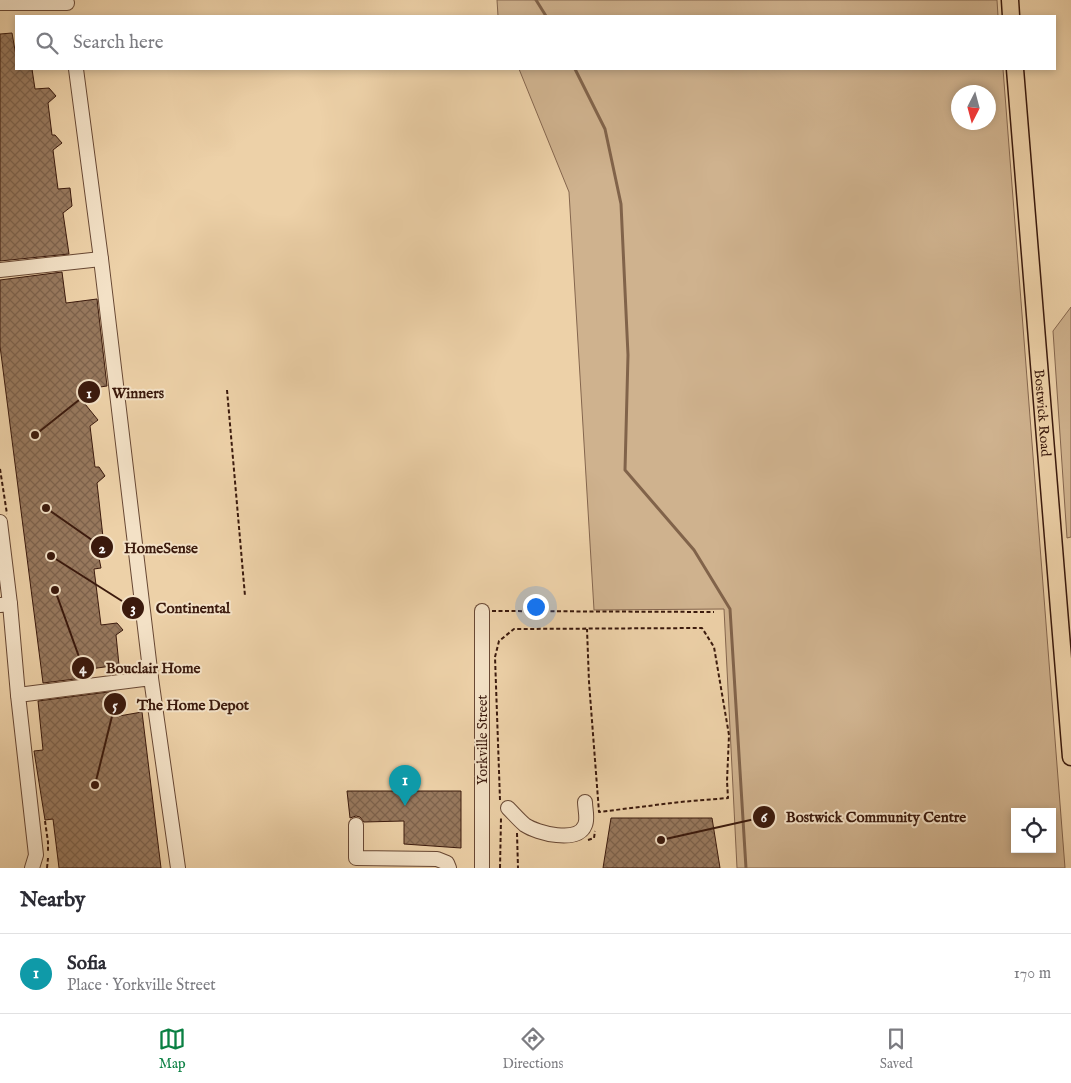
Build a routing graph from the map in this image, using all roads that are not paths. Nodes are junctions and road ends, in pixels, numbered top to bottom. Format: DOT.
graph roads {
  1 [pos="1010,0"];
  2 [pos="0,3"];
  3 [pos="68,6"];
  4 [pos="1011,15"];
  5 [pos="76,70"];
  6 [pos="1016,70"];
  7 [pos="101,259"];
  8 [pos="0,270"];
  9 [pos="0,522"];
  10 [pos="5,605"];
  11 [pos="482,611"];
  12 [pos="151,678"];
  13 [pos="18,695"];
  14 [pos="1071,757"];
  15 [pos="585,802"];
  16 [pos="505,809"];
  17 [pos="356,825"];
  18 [pos="352,863"];
  19 [pos="403,864"];
  20 [pos="32,868"];
  21 [pos="178,868"];
  22 [pos="449,868"];
  23 [pos="482,868"];
  1 -- 4 [label="main road"];
  2 -- 3 [label="street"];
  5 -- 7 [label="street"];
  6 -- 14 [label="main road, Bostwick Road"];
  7 -- 8 [label="street"];
  7 -- 12 [label="street"];
  9 -- 10 [label="street"];
  10 -- 13 [label="street"];
  11 -- 23 [label="street, Yorkville Street"];
  12 -- 13 [label="street"];
  12 -- 21 [label="street"];
  13 -- 20 [label="street"];
  15 -- 16 [label="street"];
  17 -- 18 [label="street"];
  18 -- 19 [label="street"];
  19 -- 22 [label="street"];
}
